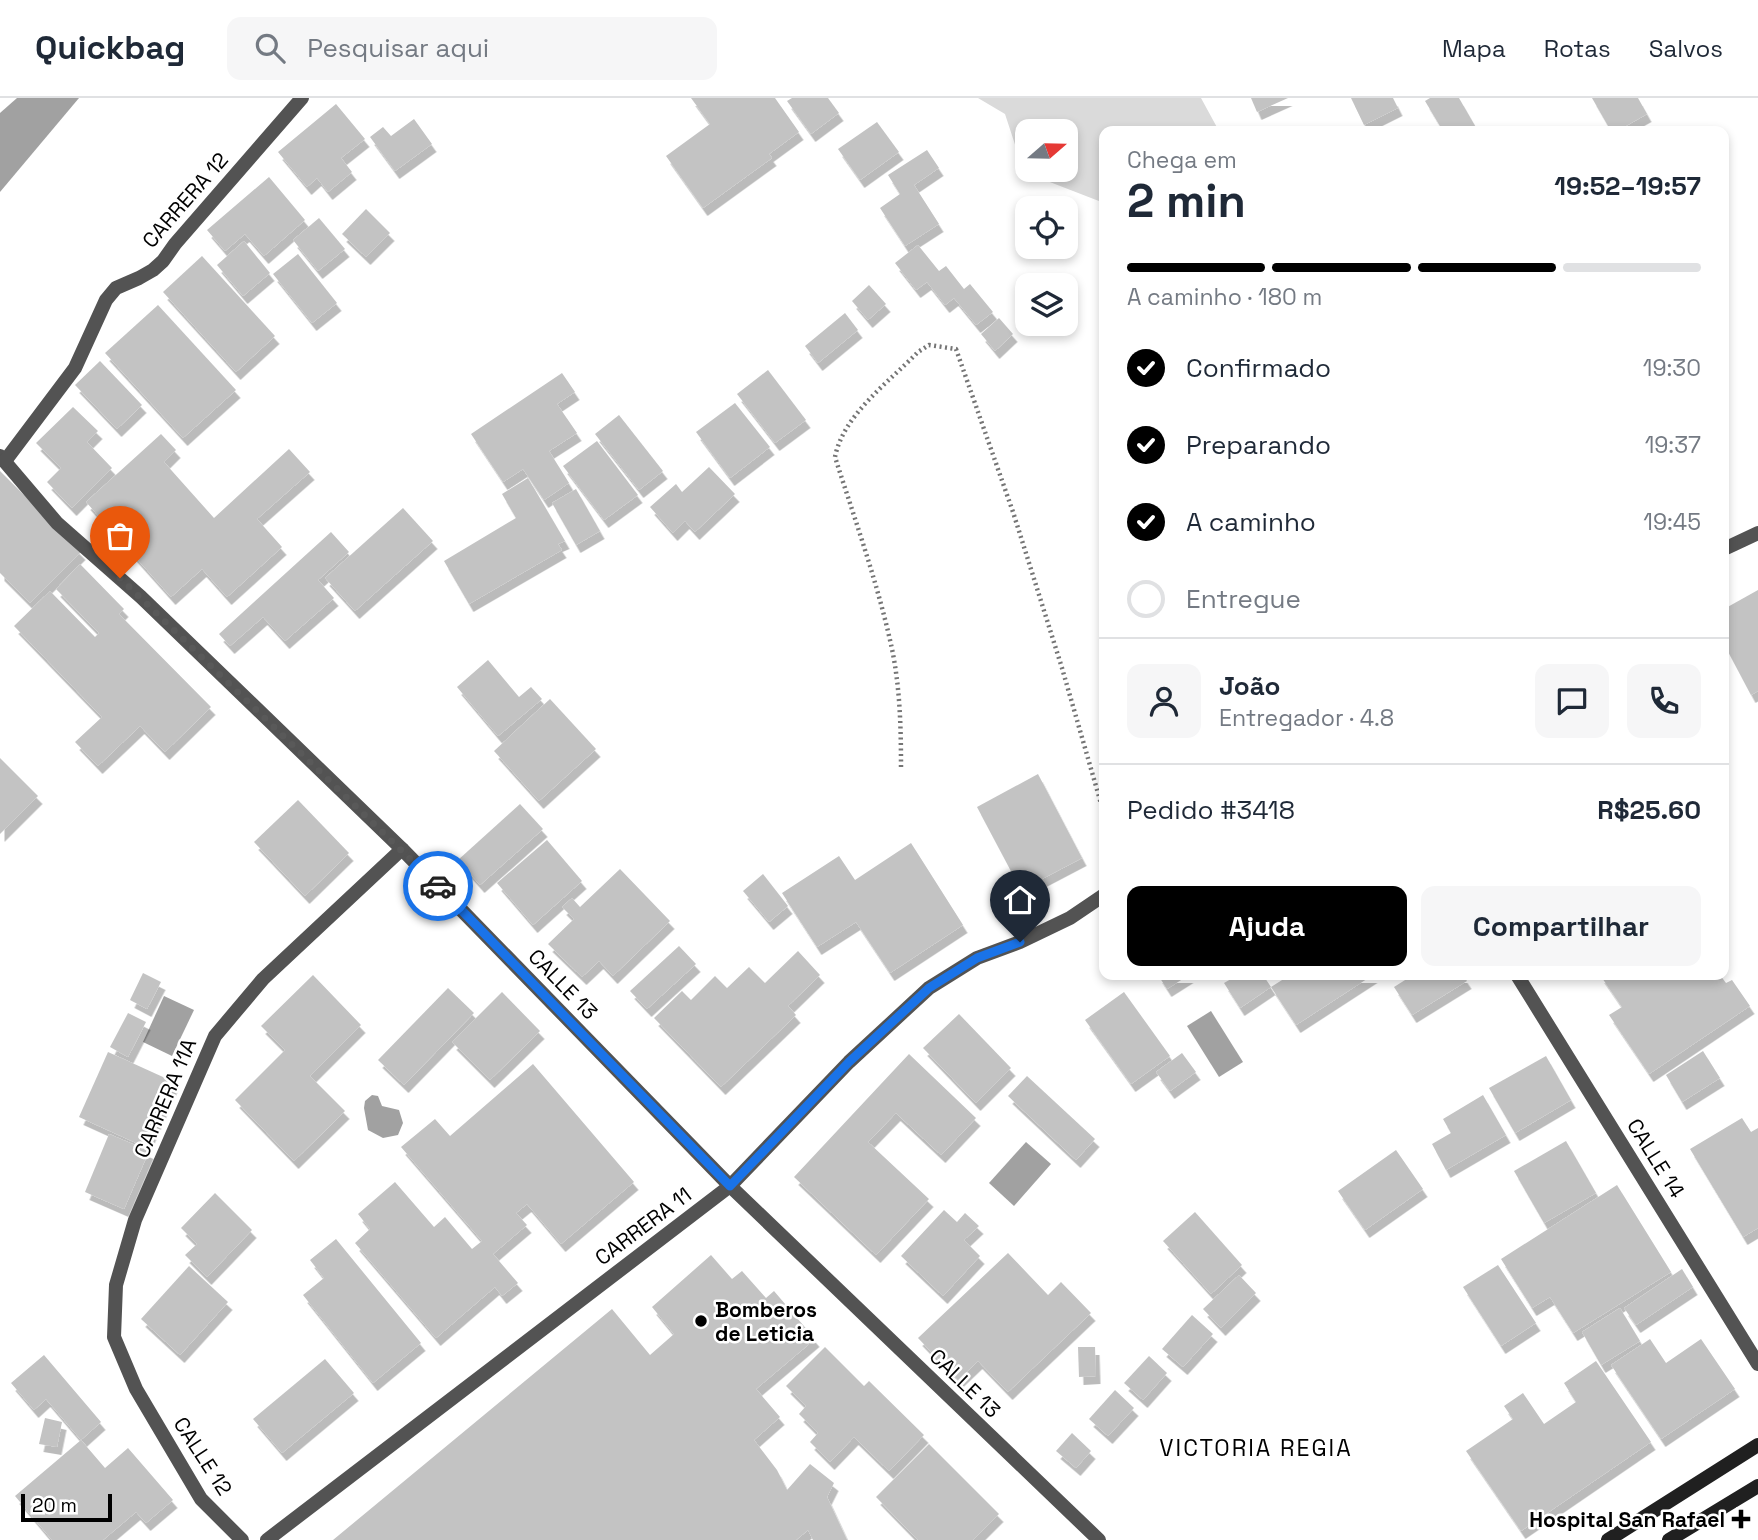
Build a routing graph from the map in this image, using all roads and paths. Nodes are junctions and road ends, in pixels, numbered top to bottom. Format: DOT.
graph roads {
  1 [pos="302,98"];
  2 [pos="3,458"];
  3 [pos="1758,533"];
  4 [pos="1729,547"];
  5 [pos="901,767"];
  6 [pos="1099,797"];
  7 [pos="402,849"];
  8 [pos="1099,898"];
  9 [pos="1520,980"];
  10 [pos="730,1186"];
  11 [pos="1758,1364"];
  12 [pos="136,1389"];
  13 [pos="1758,1445"];
  14 [pos="1758,1486"];
  15 [pos="242,1540"];
  16 [pos="267,1540"];
  17 [pos="1099,1540"];
  18 [pos="1608,1540"];
  19 [pos="1669,1540"];
  1 -- 2 [label="street, CARRERA 12"];
  2 -- 7 [label="street, CALLE 13"];
  3 -- 4 [label="street"];
  5 -- 6 [label="path"];
  7 -- 10 [label="street, CALLE 13"];
  7 -- 12 [label="street, CARRERA 11A"];
  8 -- 10 [label="street, CARRERA 11"];
  9 -- 11 [label="street, CALLE 14"];
  10 -- 16 [label="street, CARRERA 11"];
  10 -- 17 [label="street, CALLE 13"];
  12 -- 15 [label="street, CALLE 12"];
  13 -- 18 [label="main road"];
  14 -- 19 [label="main road"];
}
